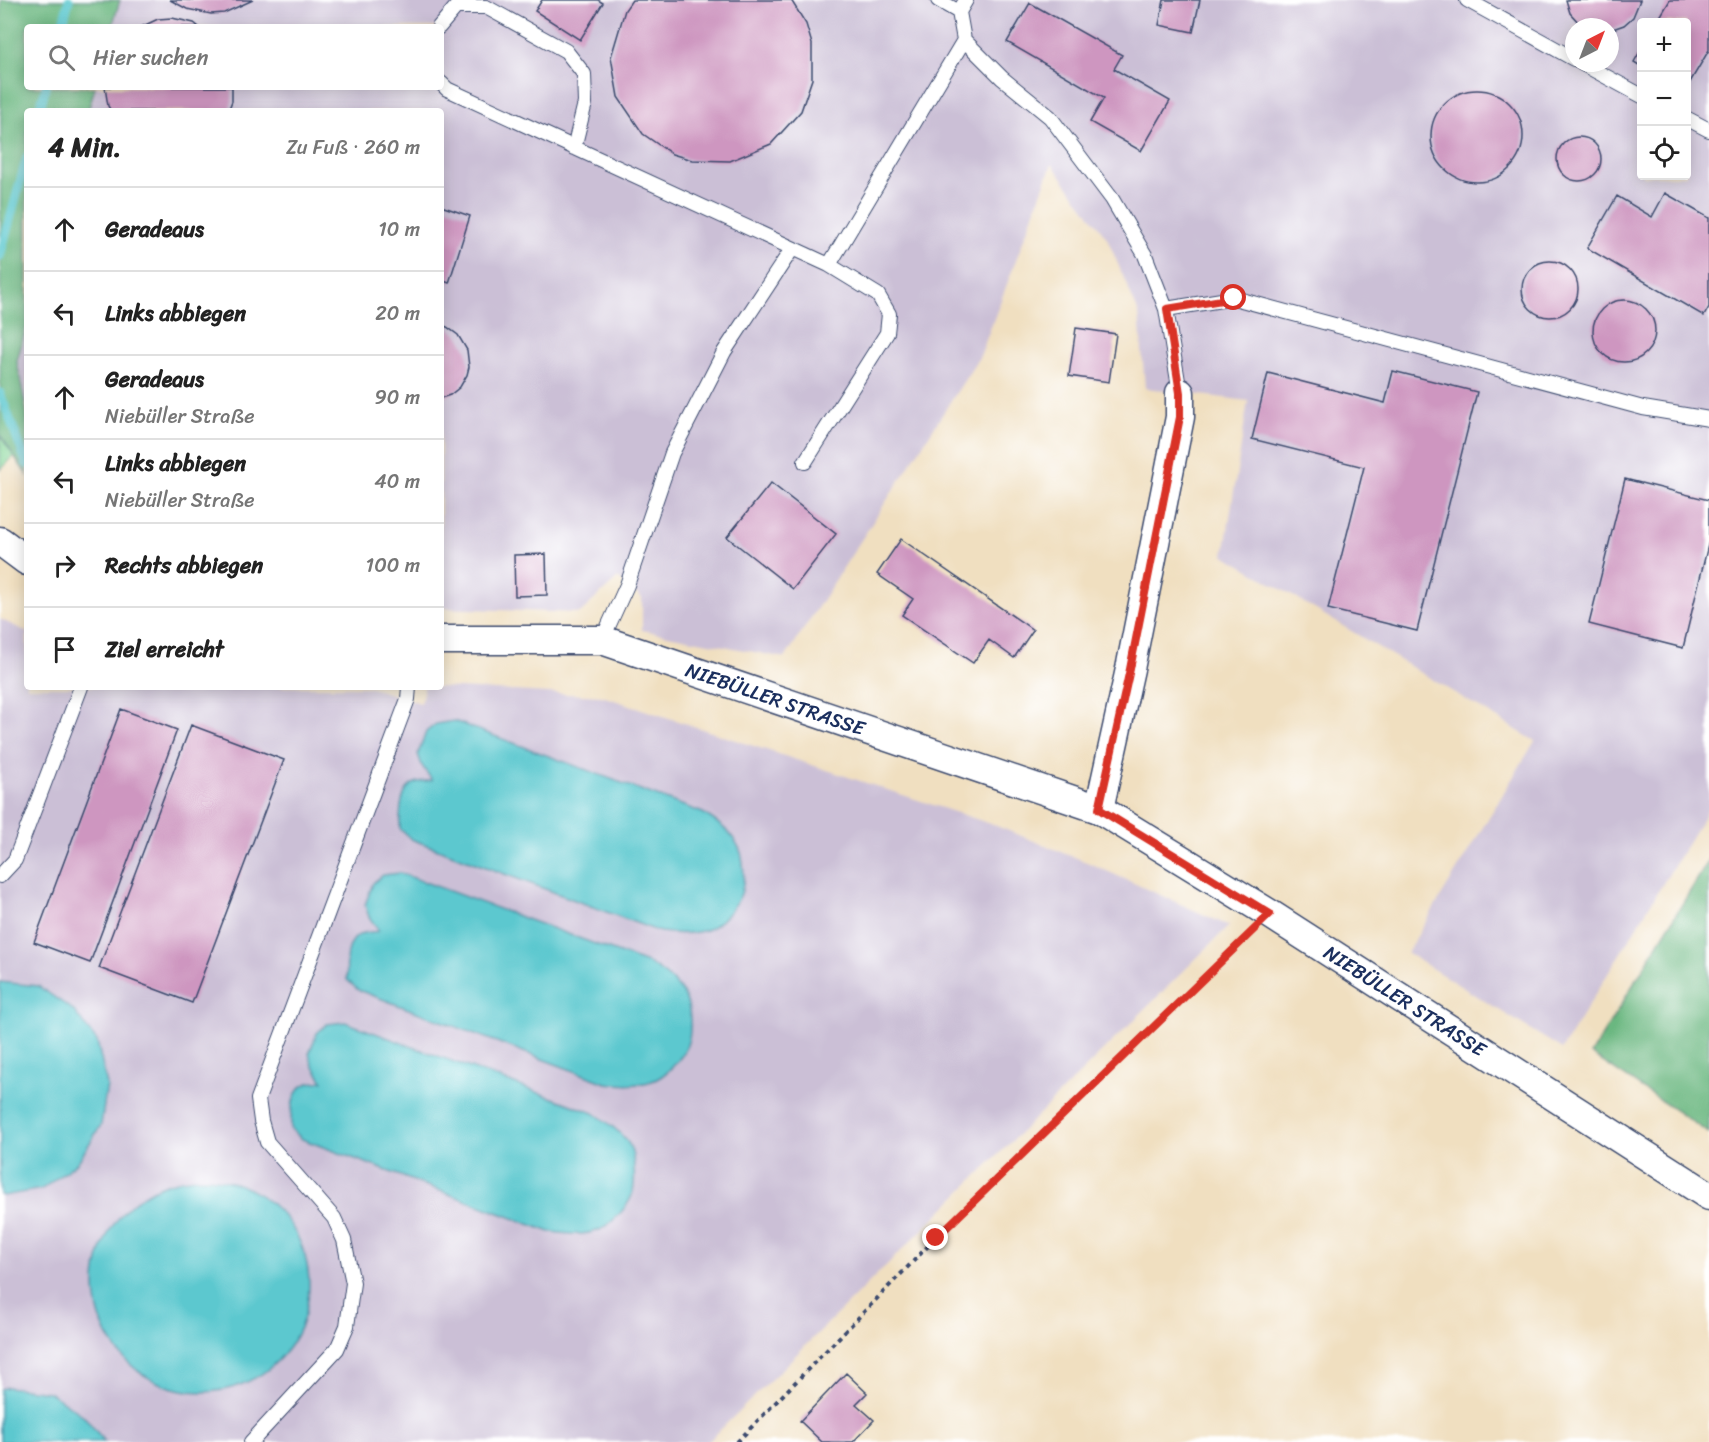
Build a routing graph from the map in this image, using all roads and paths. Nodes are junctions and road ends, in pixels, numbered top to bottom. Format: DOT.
graph roads {
  1 [pos="938,0"];
  2 [pos="1467,0"];
  3 [pos="963,6"];
  4 [pos="442,24"];
  5 [pos="964,40"];
  6 [pos="1565,54"];
  7 [pos="1597,72"];
  8 [pos="444,86"];
  9 [pos="1637,94"];
  10 [pos="1691,121"];
  11 [pos="1709,130"];
  12 [pos="574,147"];
  13 [pos="792,249"];
  14 [pos="829,265"];
  15 [pos="1167,309"];
  16 [pos="1180,393"];
  17 [pos="1709,419"];
  18 [pos="805,462"];
  19 [pos="0,541"];
  20 [pos="24,559"];
  21 [pos="444,640"];
  22 [pos="602,640"];
  23 [pos="80,690"];
  24 [pos="410,690"];
  25 [pos="1099,809"];
  26 [pos="0,876"];
  27 [pos="1270,914"];
  28 [pos="1709,1196"];
  29 [pos="251,1442"];
  30 [pos="737,1442"];
  1 -- 3 [label="lane"];
  2 -- 6 [label="lane"];
  3 -- 5 [label="lane"];
  4 -- 12 [label="lane"];
  5 -- 14 [label="lane"];
  5 -- 15 [label="lane"];
  7 -- 9 [label="lane"];
  8 -- 12 [label="lane"];
  10 -- 11 [label="lane"];
  12 -- 13 [label="lane"];
  13 -- 14 [label="lane"];
  13 -- 22 [label="lane"];
  14 -- 18 [label="lane"];
  15 -- 16 [label="lane"];
  15 -- 17 [label="lane"];
  16 -- 25 [label="street"];
  19 -- 20 [label="street"];
  21 -- 22 [label="street, NIEBÜLLER STRASSE"];
  22 -- 25 [label="street, NIEBÜLLER STRASSE"];
  23 -- 26 [label="lane"];
  24 -- 29 [label="lane"];
  25 -- 27 [label="street, NIEBÜLLER STRASSE"];
  27 -- 28 [label="street, NIEBÜLLER STRASSE"];
  27 -- 30 [label="path"];
}
